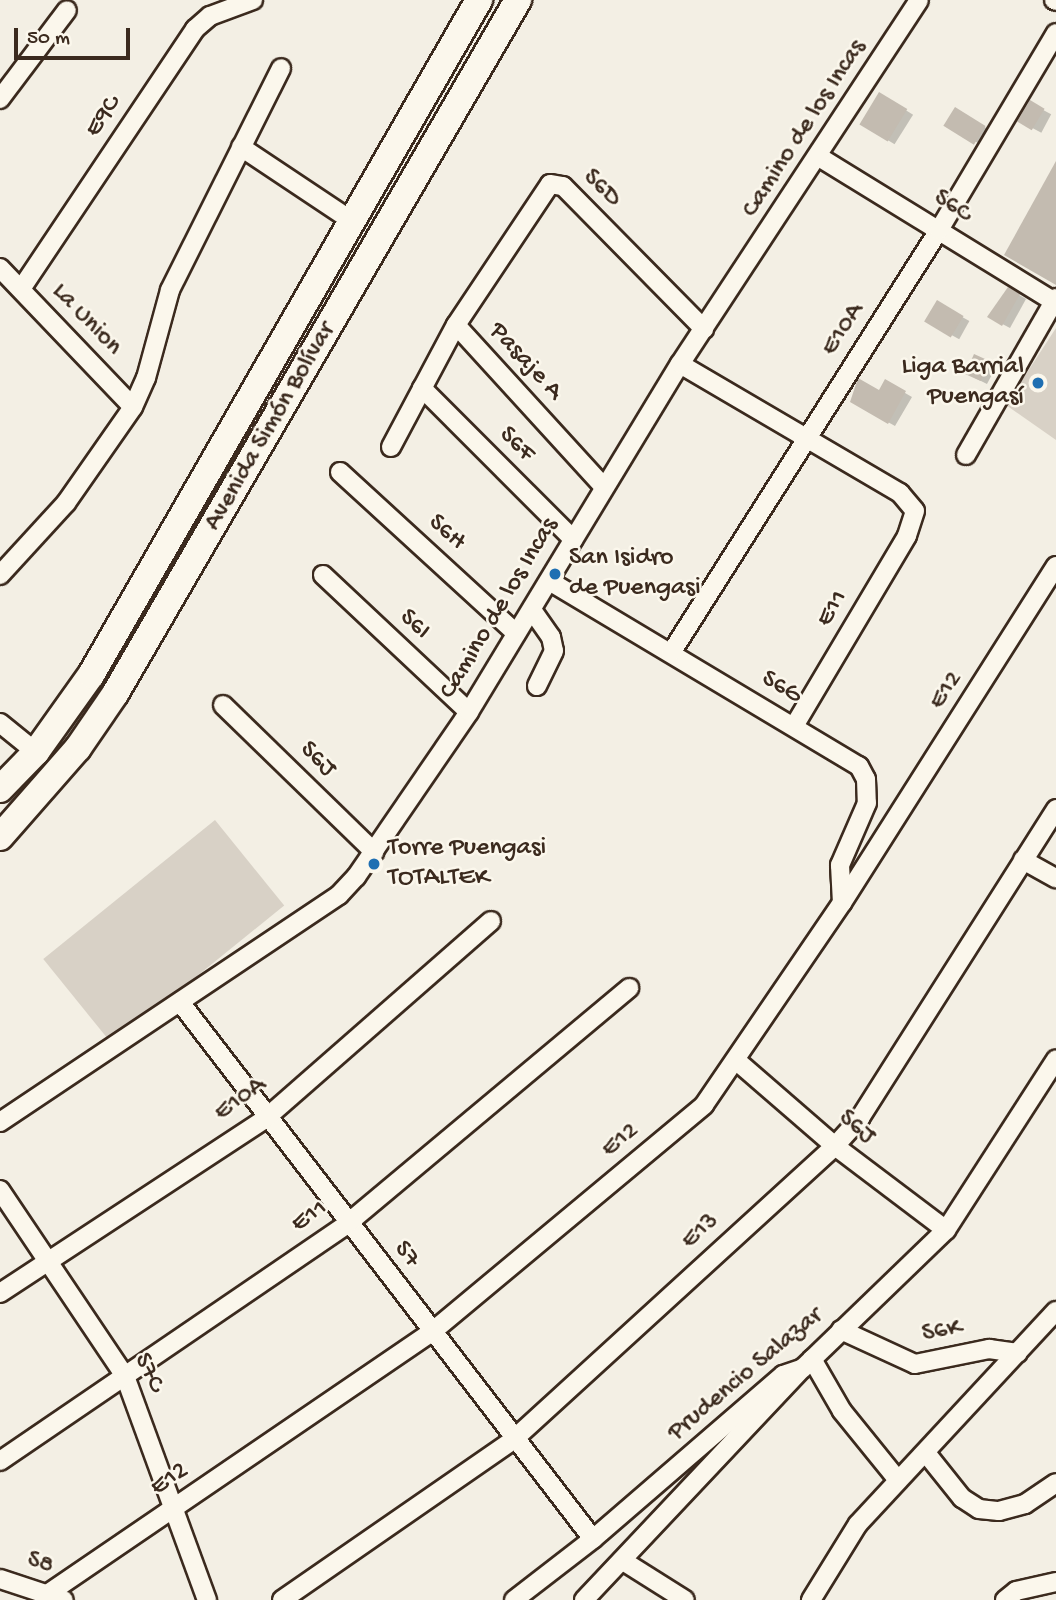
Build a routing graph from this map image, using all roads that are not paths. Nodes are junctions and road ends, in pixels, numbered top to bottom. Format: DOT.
graph roads {
  1 [pos="253,0"];
  2 [pos="479,0"];
  3 [pos="518,0"];
  4 [pos="919,0"];
  5 [pos="68,10"];
  6 [pos="1056,33"];
  7 [pos="281,68"];
  8 [pos="0,99"];
  9 [pos="241,147"];
  10 [pos="819,158"];
  11 [pos="352,221"];
  12 [pos="939,230"];
  13 [pos="0,268"];
  14 [pos="21,289"];
  15 [pos="1055,301"];
  16 [pos="456,325"];
  17 [pos="704,329"];
  18 [pos="680,364"];
  19 [pos="422,388"];
  20 [pos="133,407"];
  21 [pos="806,438"];
  22 [pos="391,447"];
  23 [pos="966,455"];
  24 [pos="340,472"];
  25 [pos="604,487"];
  26 [pos="573,539"];
  27 [pos="1056,566"];
  28 [pos="0,575"];
  29 [pos="323,575"];
  30 [pos="551,582"];
  31 [pos="1051,585"];
  32 [pos="532,610"];
  33 [pos="516,633"];
  34 [pos="670,653"];
  35 [pos="537,687"];
  36 [pos="223,705"];
  37 [pos="469,712"];
  38 [pos="0,723"];
  39 [pos="794,726"];
  40 [pos="36,752"];
  41 [pos="0,789"];
  42 [pos="1056,809"];
  43 [pos="0,837"];
  44 [pos="374,852"];
  45 [pos="1023,860"];
  46 [pos="1056,878"];
  47 [pos="842,903"];
  48 [pos="491,921"];
  49 [pos="629,988"];
  50 [pos="180,1002"];
  51 [pos="1056,1059"];
  52 [pos="738,1062"];
  53 [pos="267,1118"];
  54 [pos="0,1122"];
  55 [pos="835,1146"];
  56 [pos="0,1190"];
  57 [pos="347,1224"];
  58 [pos="946,1230"];
  59 [pos="48,1260"];
  60 [pos="0,1293"];
  61 [pos="1056,1311"];
  62 [pos="841,1329"];
  63 [pos="433,1331"];
  64 [pos="1018,1353"];
  65 [pos="808,1364"];
  66 [pos="125,1376"];
  67 [pos="513,1440"];
  68 [pos="926,1453"];
  69 [pos="0,1461"];
  70 [pos="897,1479"];
  71 [pos="1056,1483"];
  72 [pos="175,1509"];
  73 [pos="593,1539"];
  74 [pos="623,1561"];
  75 [pos="0,1579"];
  76 [pos="1056,1582"];
  77 [pos="56,1596"];
  78 [pos="207,1600"];
  79 [pos="282,1600"];
  80 [pos="513,1600"];
  81 [pos="584,1600"];
  82 [pos="685,1600"];
  83 [pos="811,1600"];
  84 [pos="1005,1600"];
  1 -- 14 [label="street, E9C"];
  2 -- 11 [label="highway, Avenida Simón Bolívar"];
  3 -- 43 [label="highway, Avenida Simón Bolívar"];
  4 -- 10 [label="street, Camino de los Incas"];
  5 -- 8 [label="street"];
  6 -- 12 [label="street, E10A"];
  7 -- 9 [label="street"];
  9 -- 11 [label="street"];
  9 -- 20 [label="street"];
  10 -- 12 [label="street, S6C"];
  10 -- 17 [label="street, Camino de los Incas"];
  11 -- 40 [label="highway, Avenida Simón Bolívar"];
  12 -- 15 [label="street, S6C"];
  12 -- 21 [label="street, E10A"];
  13 -- 14 [label="street, La Union"];
  14 -- 20 [label="street, La Union"];
  15 -- 23 [label="street"];
  16 -- 17 [label="street, S6D"];
  16 -- 19 [label="street, Pasaje A"];
  16 -- 25 [label="street, Pasaje A"];
  17 -- 18 [label="street, Camino de los Incas"];
  18 -- 21 [label="street"];
  18 -- 25 [label="street, Camino de los Incas"];
  19 -- 22 [label="street, Pasaje A"];
  19 -- 26 [label="street, S6F"];
  20 -- 28 [label="street"];
  21 -- 34 [label="street, E10A"];
  21 -- 39 [label="street, E11"];
  24 -- 33 [label="street, S6H"];
  25 -- 26 [label="street, Camino de los Incas"];
  26 -- 30 [label="street, Camino de los Incas"];
  27 -- 31 [label="street, E12"];
  29 -- 37 [label="street, S6I"];
  30 -- 32 [label="street, Camino de los Incas"];
  30 -- 34 [label="street, S6G"];
  31 -- 47 [label="street, E12"];
  32 -- 33 [label="street, Camino de los Incas"];
  32 -- 35 [label="street"];
  33 -- 37 [label="street, Camino de los Incas"];
  34 -- 39 [label="street, S6G"];
  36 -- 44 [label="street, S6J"];
  37 -- 44 [label="street, Camino de los Incas"];
  38 -- 40 [label="street"];
  39 -- 47 [label="street, S6G"];
  40 -- 41 [label="highway, Avenida Simón Bolívar"];
  42 -- 45 [label="street, E13"];
  44 -- 50 [label="street, Camino de los Incas"];
  45 -- 46 [label="street"];
  45 -- 55 [label="street, E13"];
  47 -- 52 [label="street, E12"];
  48 -- 53 [label="street, E10A"];
  49 -- 57 [label="street, E11"];
  50 -- 53 [label="street, S7"];
  50 -- 54 [label="street, Camino de los Incas"];
  51 -- 58 [label="street, Prudencio Salazar"];
  52 -- 55 [label="street, S6J"];
  52 -- 63 [label="street, E12"];
  53 -- 57 [label="street, S7"];
  53 -- 59 [label="street, E10A"];
  55 -- 58 [label="street, S6J"];
  55 -- 67 [label="street, E13"];
  56 -- 59 [label="street, S7C"];
  57 -- 63 [label="street, S7"];
  57 -- 66 [label="street, E11"];
  58 -- 62 [label="street, Prudencio Salazar"];
  59 -- 60 [label="street, E10A"];
  59 -- 66 [label="street, S7C"];
  61 -- 64 [label="street"];
  62 -- 64 [label="street, S6K"];
  62 -- 65 [label="street, Prudencio Salazar"];
  63 -- 67 [label="street, S7"];
  63 -- 72 [label="street, E12"];
  64 -- 68 [label="street"];
  65 -- 70 [label="street"];
  65 -- 73 [label="street, Prudencio Salazar"];
  65 -- 74 [label="street"];
  66 -- 69 [label="street, E11"];
  66 -- 72 [label="street, S7C"];
  67 -- 73 [label="street, S7"];
  67 -- 79 [label="street, E13"];
  68 -- 70 [label="street"];
  68 -- 71 [label="street"];
  70 -- 83 [label="street"];
  72 -- 77 [label="street, E12"];
  72 -- 78 [label="street, S7C"];
  73 -- 80 [label="street, Prudencio Salazar"];
  74 -- 81 [label="street"];
  74 -- 82 [label="street"];
  75 -- 77 [label="street, S8"];
  76 -- 84 [label="street"];
}
